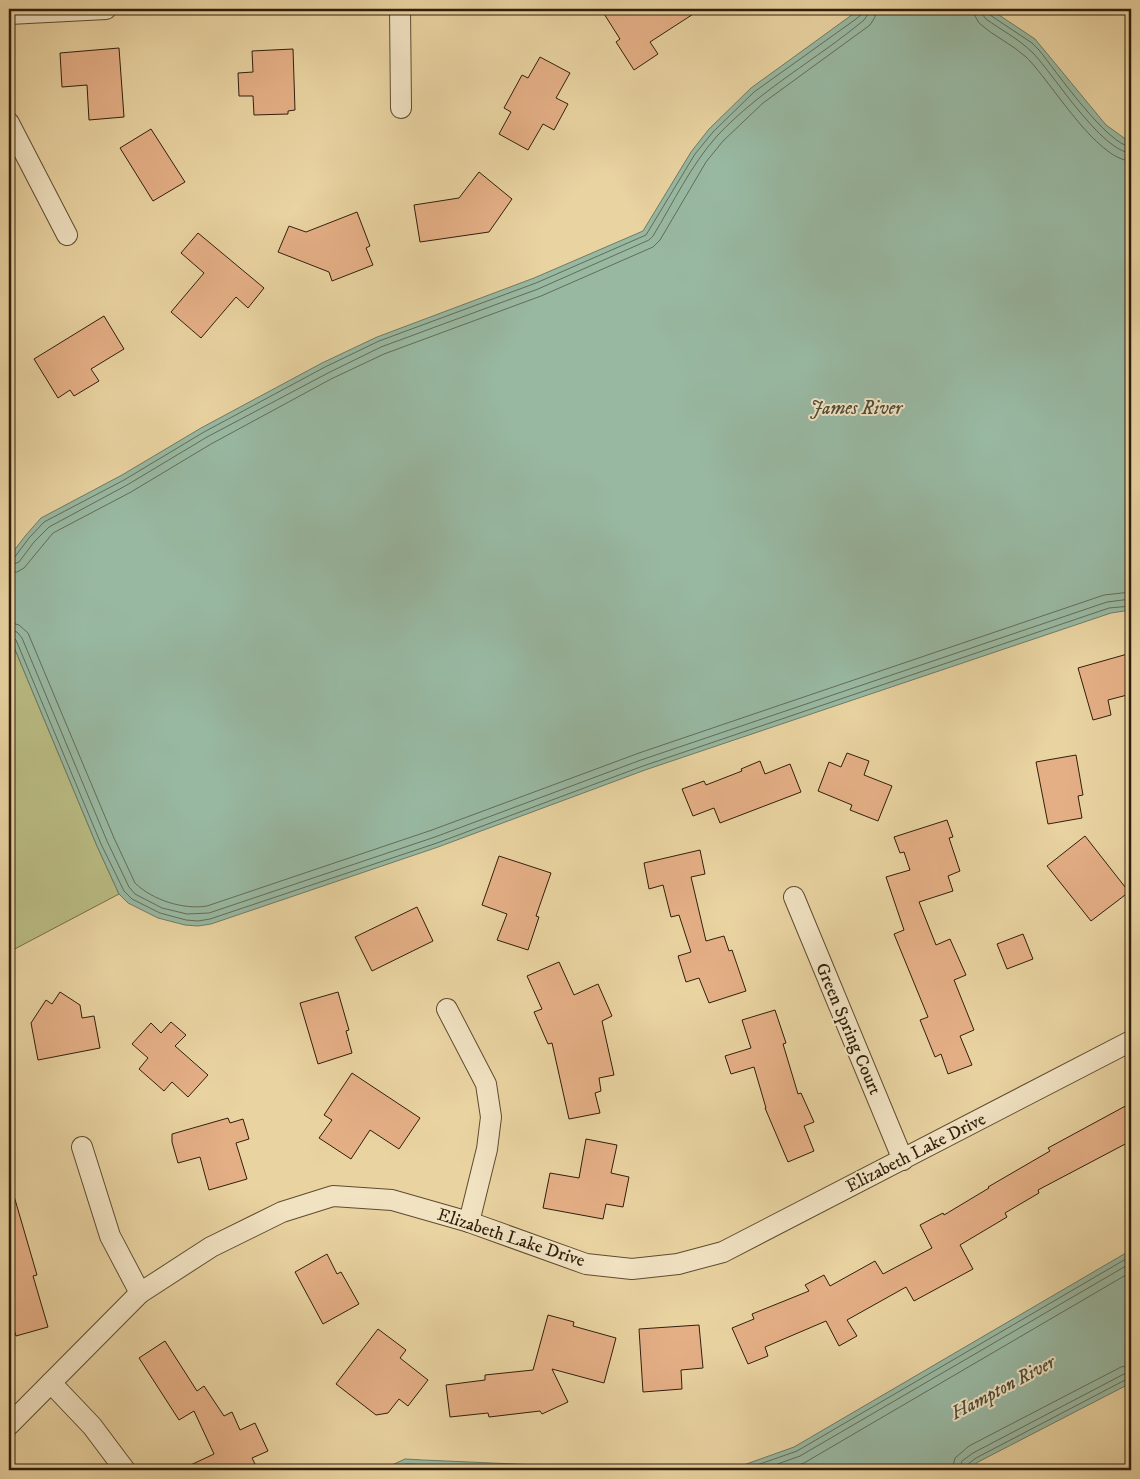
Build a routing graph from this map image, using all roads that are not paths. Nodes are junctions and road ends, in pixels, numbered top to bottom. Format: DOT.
graph roads {
  1 [pos="106,9"];
  2 [pos="400,9"];
  3 [pos="9,14"];
  4 [pos="401,108"];
  5 [pos="9,123"];
  6 [pos="67,235"];
  7 [pos="794,897"];
  8 [pos="447,1009"];
  9 [pos="1131,1041"];
  10 [pos="82,1147"];
  11 [pos="903,1160"];
  12 [pos="469,1222"];
  13 [pos="140,1293"];
  14 [pos="51,1383"];
  15 [pos="9,1426"];
  16 [pos="125,1470"];
  1 -- 3 [label="street"];
  2 -- 4 [label="street"];
  5 -- 6 [label="street"];
  7 -- 11 [label="street, Green Spring Court"];
  8 -- 12 [label="street"];
  9 -- 11 [label="street, Elizabeth Lake Drive"];
  10 -- 13 [label="street"];
  11 -- 12 [label="street, Elizabeth Lake Drive"];
  12 -- 13 [label="street, Elizabeth Lake Drive"];
  13 -- 14 [label="street, Elizabeth Lake Drive"];
  14 -- 15 [label="street, Elizabeth Lake Drive"];
  14 -- 16 [label="street"];
}
